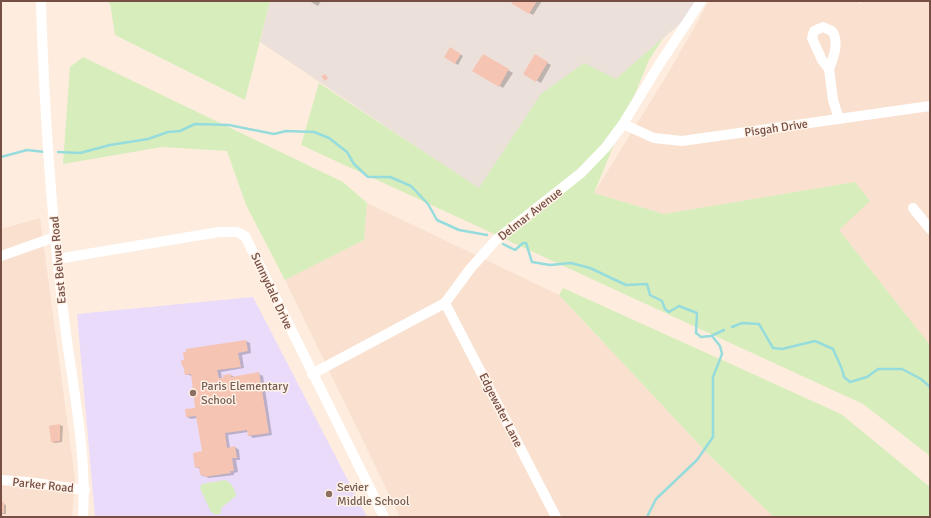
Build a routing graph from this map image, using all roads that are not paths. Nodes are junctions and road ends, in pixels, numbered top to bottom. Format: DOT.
graph roads {
  1 [pos="41,1"];
  2 [pos="701,1"];
  3 [pos="829,69"];
  4 [pos="930,106"];
  5 [pos="839,119"];
  6 [pos="623,124"];
  7 [pos="913,208"];
  8 [pos="930,229"];
  9 [pos="55,237"];
  10 [pos="1,256"];
  11 [pos="57,259"];
  12 [pos="446,303"];
  13 [pos="312,374"];
  14 [pos="1,480"];
  15 [pos="85,490"];
  16 [pos="83,517"];
  17 [pos="384,517"];
  18 [pos="556,517"];
  1 -- 9 [label="street, East Belvue Road"];
  2 -- 6 [label="street, Delmar Avenue"];
  3 -- 5 [label="street"];
  4 -- 5 [label="street, Pisgah Drive"];
  5 -- 6 [label="street, Pisgah Drive"];
  6 -- 12 [label="street, Delmar Avenue"];
  7 -- 8 [label="street"];
  9 -- 10 [label="street"];
  9 -- 11 [label="street, East Belvue Road"];
  11 -- 13 [label="street, Sunnydale Drive"];
  11 -- 15 [label="street, East Belvue Road"];
  12 -- 13 [label="street, Delmar Avenue"];
  12 -- 18 [label="street, Edgewater Lane"];
  13 -- 17 [label="street, Sunnydale Drive"];
  14 -- 15 [label="street, Parker Road"];
  15 -- 16 [label="street, East Belvue Road"];
}
